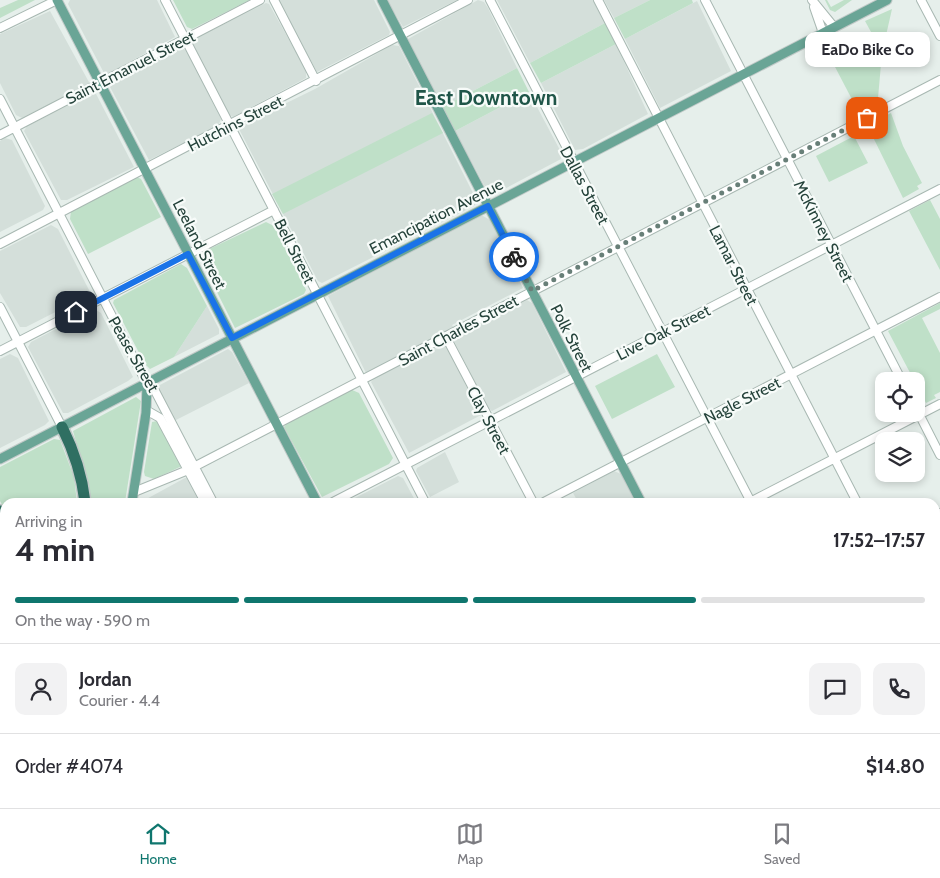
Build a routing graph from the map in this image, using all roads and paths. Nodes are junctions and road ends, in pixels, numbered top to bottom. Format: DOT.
graph roads {
  1 [pos="57,0"];
  2 [pos="165,0"];
  3 [pos="260,0"];
  4 [pos="274,0"];
  5 [pos="382,0"];
  6 [pos="468,0"];
  7 [pos="490,0"];
  8 [pos="598,0"];
  9 [pos="704,0"];
  10 [pos="812,0"];
  11 [pos="887,0"];
  12 [pos="921,0"];
  13 [pos="834,27"];
  14 [pos="0,28"];
  15 [pos="823,32"];
  16 [pos="400,35"];
  17 [pos="940,36"];
  18 [pos="185,39"];
  19 [pos="743,74"];
  20 [pos="940,80"];
  21 [pos="316,81"];
  22 [pos="100,83"];
  23 [pos="0,99"];
  24 [pos="659,118"];
  25 [pos="230,125"];
  26 [pos="14,127"];
  27 [pos="0,135"];
  28 [pos="787,159"];
  29 [pos="572,161"];
  30 [pos="144,170"];
  31 [pos="940,188"];
  32 [pos="703,203"];
  33 [pos="488,206"];
  34 [pos="274,210"];
  35 [pos="59,214"];
  36 [pos="0,244"];
  37 [pos="831,245"];
  38 [pos="618,247"];
  39 [pos="188,254"];
  40 [pos="747,288"];
  41 [pos="532,291"];
  42 [pos="317,294"];
  43 [pos="940,297"];
  44 [pos="102,298"];
  45 [pos="0,307"];
  46 [pos="876,330"];
  47 [pos="663,332"];
  48 [pos="446,337"];
  49 [pos="232,338"];
  50 [pos="18,342"];
  51 [pos="0,351"];
  52 [pos="897,372"];
  53 [pos="791,375"];
  54 [pos="575,377"];
  55 [pos="362,381"];
  56 [pos="146,384"];
  57 [pos="940,404"];
  58 [pos="925,409"];
  59 [pos="146,410"];
  60 [pos="707,417"];
  61 [pos="490,421"];
  62 [pos="900,422"];
  63 [pos="923,422"];
  64 [pos="276,424"];
  65 [pos="62,427"];
  66 [pos="940,454"];
  67 [pos="0,459"];
  68 [pos="835,459"];
  69 [pos="619,462"];
  70 [pos="406,465"];
  71 [pos="191,468"];
  72 [pos="134,492"];
  73 [pos="85,498"];
  74 [pos="133,498"];
  75 [pos="203,498"];
  76 [pos="210,498"];
  77 [pos="315,498"];
  78 [pos="341,498"];
  79 [pos="423,498"];
  80 [pos="531,498"];
  81 [pos="552,498"];
  82 [pos="639,498"];
  83 [pos="749,498"];
  84 [pos="759,498"];
  85 [pos="855,498"];
  1 -- 14 [label="street"];
  1 -- 22 [label="main road, Leeland Street"];
  2 -- 18 [label="street, Bell Street"];
  3 -- 18 [label="street, Saint Emanuel Street"];
  4 -- 21 [label="street"];
  5 -- 16 [label="main road, Polk Street"];
  6 -- 16 [label="street, Hutchins Street"];
  7 -- 29 [label="street, Dallas Street"];
  8 -- 24 [label="street, Lamar Street"];
  9 -- 19 [label="street, McKinney Street"];
  10 -- 13 [label="street"];
  10 -- 15 [label="street"];
  11 -- 13 [label="main road, Emancipation Avenue"];
  12 -- 17 [label="street"];
  13 -- 15 [label="main road, Emancipation Avenue"];
  15 -- 19 [label="main road, Emancipation Avenue"];
  16 -- 21 [label="street, Hutchins Street"];
  16 -- 33 [label="main road, Polk Street"];
  18 -- 22 [label="street, Saint Emanuel Street"];
  18 -- 25 [label="street, Bell Street"];
  19 -- 24 [label="main road, Emancipation Avenue"];
  19 -- 28 [label="street, McKinney Street"];
  20 -- 28 [label="street, Saint Charles Street"];
  21 -- 25 [label="street, Hutchins Street"];
  22 -- 26 [label="street, Saint Emanuel Street"];
  22 -- 30 [label="main road, Leeland Street"];
  23 -- 26 [label="street, Pease Street"];
  24 -- 29 [label="main road, Emancipation Avenue"];
  24 -- 32 [label="street, Lamar Street"];
  25 -- 30 [label="street, Hutchins Street"];
  25 -- 34 [label="street, Bell Street"];
  26 -- 27 [label="street, Saint Emanuel Street"];
  26 -- 35 [label="street, Pease Street"];
  28 -- 32 [label="street, Saint Charles Street"];
  28 -- 37 [label="street, McKinney Street"];
  29 -- 33 [label="main road, Emancipation Avenue"];
  29 -- 38 [label="street, Dallas Street"];
  30 -- 35 [label="street, Hutchins Street"];
  30 -- 39 [label="main road, Leeland Street"];
  31 -- 37 [label="street, Live Oak Street"];
  32 -- 38 [label="street, Saint Charles Street"];
  32 -- 40 [label="street, Lamar Street"];
  33 -- 41 [label="main road, Polk Street"];
  33 -- 42 [label="main road, Emancipation Avenue"];
  34 -- 39 [label="street"];
  34 -- 42 [label="street, Bell Street"];
  35 -- 36 [label="street, Hutchins Street"];
  35 -- 44 [label="street, Pease Street"];
  37 -- 40 [label="street, Live Oak Street"];
  37 -- 46 [label="street, McKinney Street"];
  38 -- 41 [label="street, Saint Charles Street"];
  38 -- 47 [label="street, Dallas Street"];
  39 -- 44 [label="street"];
  39 -- 49 [label="main road, Leeland Street"];
  40 -- 47 [label="street, Live Oak Street"];
  40 -- 53 [label="street, Lamar Street"];
  41 -- 48 [label="street, Saint Charles Street"];
  41 -- 54 [label="main road, Polk Street"];
  42 -- 49 [label="main road, Emancipation Avenue"];
  42 -- 55 [label="street, Bell Street"];
  43 -- 46 [label="street, Nagle Street"];
  44 -- 50 [label="street"];
  44 -- 56 [label="street, Pease Street"];
  45 -- 50 [label="street"];
  46 -- 52 [label="street, McKinney Street"];
  46 -- 53 [label="street, Nagle Street"];
  47 -- 54 [label="street, Live Oak Street"];
  47 -- 60 [label="street, Dallas Street"];
  48 -- 55 [label="street, Saint Charles Street"];
  48 -- 61 [label="street, Clay Street"];
  49 -- 56 [label="main road, Emancipation Avenue"];
  49 -- 64 [label="main road, Leeland Street"];
  50 -- 51 [label="street"];
  50 -- 65 [label="street"];
  53 -- 60 [label="street, Nagle Street"];
  53 -- 68 [label="street, Lamar Street"];
  54 -- 61 [label="street, Live Oak Street"];
  54 -- 69 [label="main road, Polk Street"];
  55 -- 64 [label="street, Saint Charles Street"];
  55 -- 70 [label="street, Bell Street"];
  56 -- 59 [label="main road"];
  56 -- 65 [label="main road, Emancipation Avenue"];
  56 -- 71 [label="street, Pease Street"];
  57 -- 58 [label="street"];
  59 -- 71 [label="street, Pease Street"];
  59 -- 72 [label="main road"];
  60 -- 69 [label="street, Nagle Street"];
  60 -- 83 [label="street, Dallas Street"];
  61 -- 70 [label="street, Live Oak Street"];
  61 -- 80 [label="street, Clay Street"];
  62 -- 68 [label="street"];
  63 -- 66 [label="street"];
  64 -- 71 [label="street, Saint Charles Street"];
  64 -- 77 [label="main road, Leeland Street"];
  65 -- 67 [label="main road, Emancipation Avenue"];
  65 -- 73 [label="highway"];
  68 -- 84 [label="street"];
  68 -- 85 [label="street, Lamar Street"];
  69 -- 81 [label="street, Nagle Street"];
  69 -- 82 [label="main road, Polk Street"];
  70 -- 78 [label="street, Live Oak Street"];
  70 -- 79 [label="street, Bell Street"];
  71 -- 72 [label="street, Saint Charles Street"];
  71 -- 75 [label="street, Pease Street"];
  71 -- 76 [label="street, Pease Street"];
  72 -- 74 [label="main road"];
}
